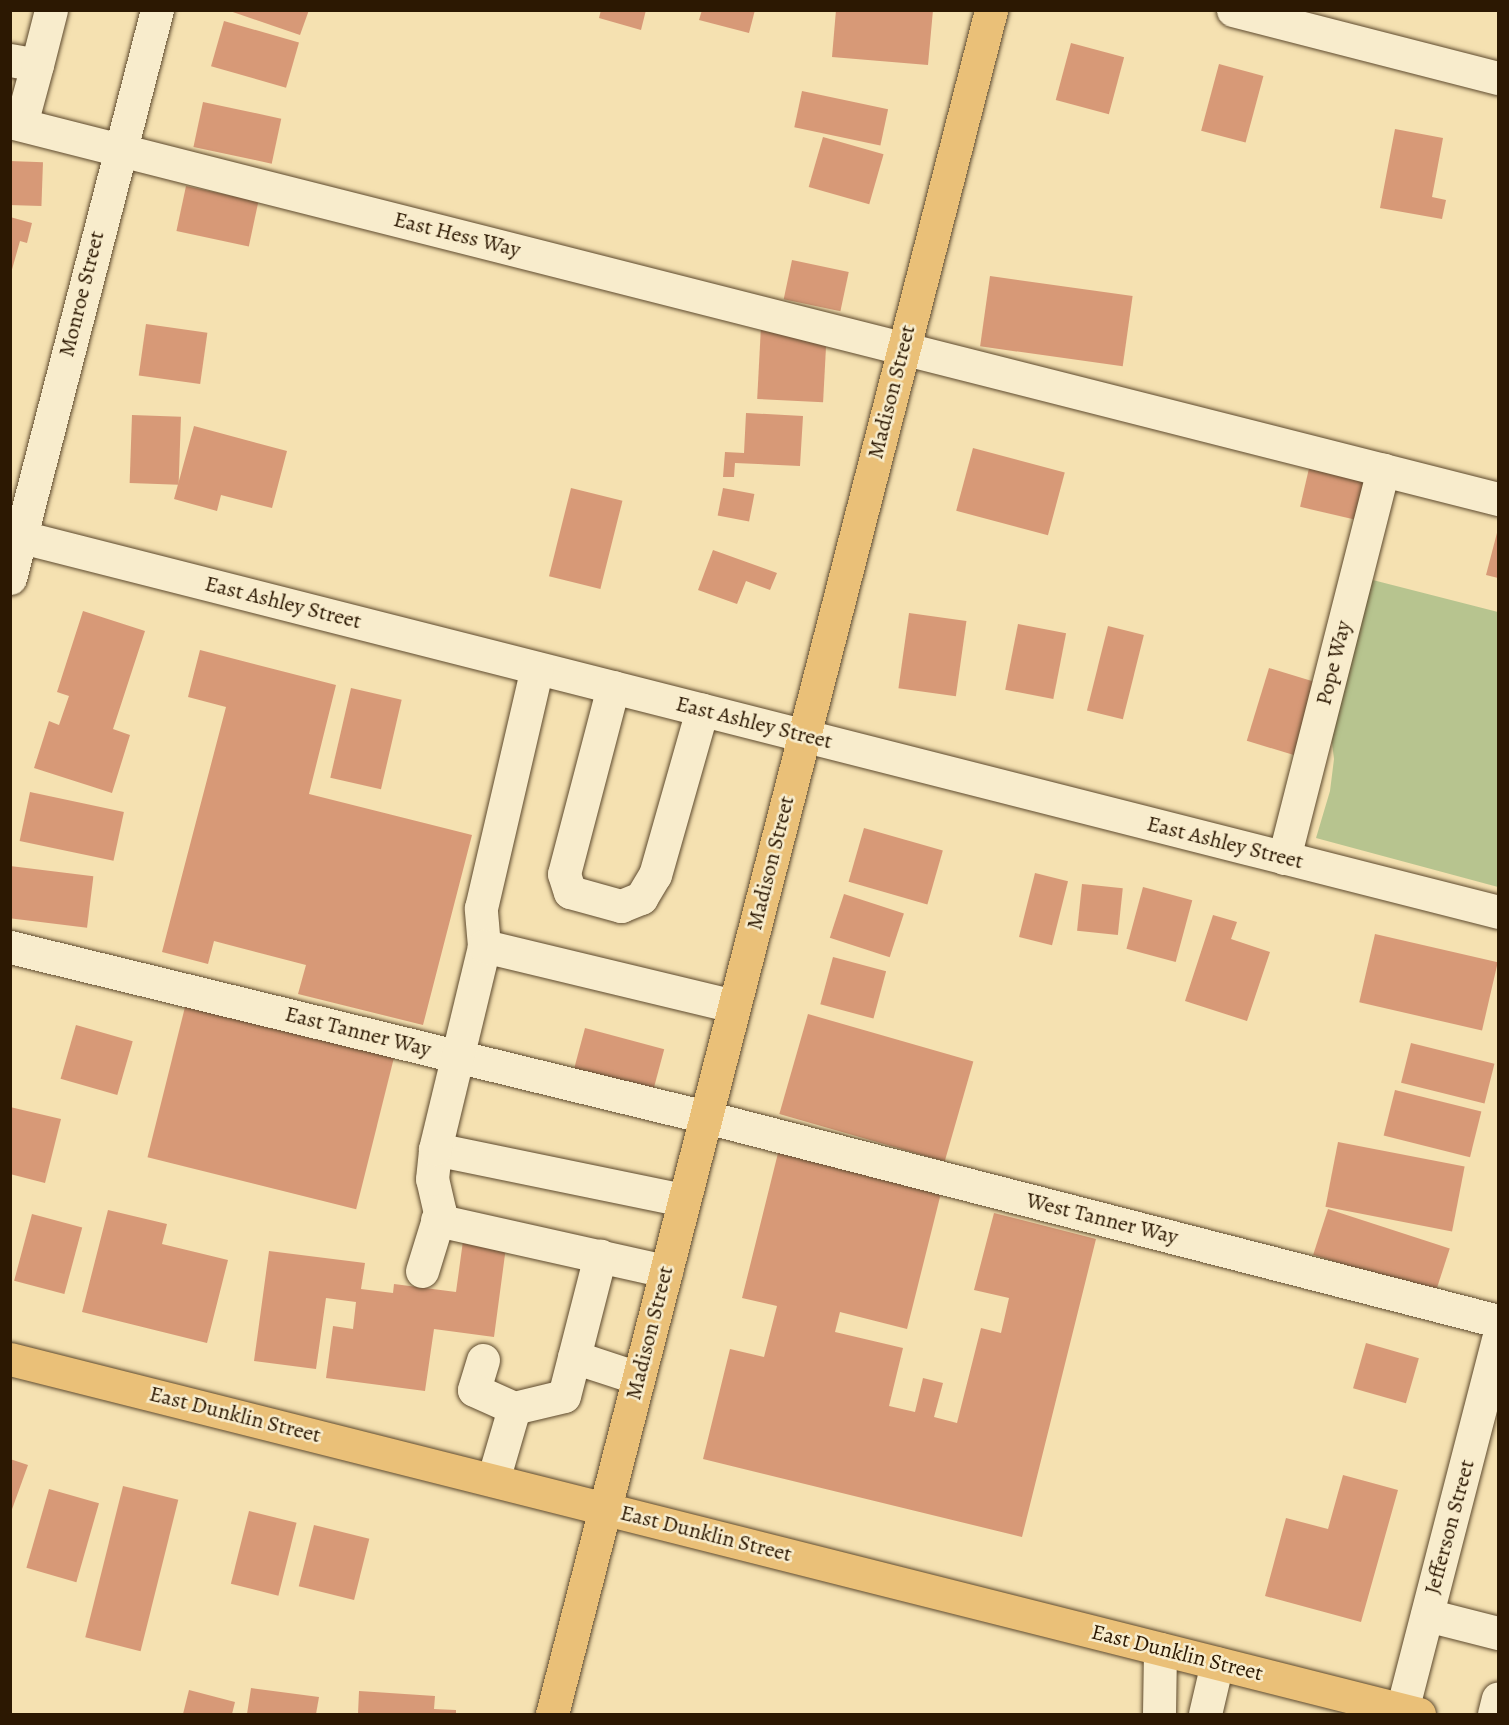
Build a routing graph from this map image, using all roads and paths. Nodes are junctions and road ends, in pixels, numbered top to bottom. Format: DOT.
graph roads {
  1 [pos="51,10"];
  2 [pos="156,10"];
  3 [pos="991,10"];
  4 [pos="1233,10"];
  5 [pos="24,63"];
  6 [pos="1498,78"];
  7 [pos="16,123"];
  8 [pos="118,149"];
  9 [pos="904,348"];
  10 [pos="1383,469"];
  11 [pos="1498,498"];
  12 [pos="16,535"];
  13 [pos="10,578"];
  14 [pos="537,668"];
  15 [pos="613,687"];
  16 [pos="702,710"];
  17 [pos="804,736"];
  18 [pos="1284,858"];
  19 [pos="1498,912"];
  20 [pos="484,946"];
  21 [pos="10,947"];
  22 [pos="734,1005"];
  23 [pos="455,1056"];
  24 [pos="706,1117"];
  25 [pos="435,1149"];
  26 [pos="684,1200"];
  27 [pos="438,1220"];
  28 [pos="600,1256"];
  29 [pos="422,1271"];
  30 [pos="666,1271"];
  31 [pos="1498,1321"];
  32 [pos="1498,1339"];
  33 [pos="574,1357"];
  34 [pos="10,1359"];
  35 [pos="483,1359"];
  36 [pos="638,1378"];
  37 [pos="514,1408"];
  38 [pos="493,1480"];
  39 [pos="605,1509"];
  40 [pos="1427,1615"];
  41 [pos="1498,1634"];
  42 [pos="1160,1649"];
  43 [pos="1217,1663"];
  44 [pos="1498,1698"];
  45 [pos="1407,1713"];
  46 [pos="552,1714"];
  47 [pos="1159,1714"];
  48 [pos="1205,1714"];
  49 [pos="1494,1714"];
  1 -- 5 [label="street"];
  2 -- 8 [label="street, Monroe Street"];
  3 -- 9 [label="main road, Madison Street"];
  4 -- 6 [label="street"];
  5 -- 7 [label="street"];
  7 -- 8 [label="street, East Hess Way"];
  8 -- 9 [label="street, East Hess Way"];
  8 -- 12 [label="street, Monroe Street"];
  9 -- 10 [label="street, East Hess Way"];
  9 -- 17 [label="main road, Madison Street"];
  10 -- 11 [label="street, East Hess Way"];
  10 -- 18 [label="street, Pope Way"];
  12 -- 13 [label="street, Monroe Street"];
  12 -- 14 [label="street, East Ashley Street"];
  14 -- 15 [label="street, East Ashley Street"];
  14 -- 20 [label="street"];
  15 -- 16 [label="street, East Ashley Street"];
  15 -- 16 [label="street"];
  16 -- 17 [label="street, East Ashley Street"];
  17 -- 18 [label="street, East Ashley Street"];
  17 -- 22 [label="main road, Madison Street"];
  18 -- 19 [label="street, East Ashley Street"];
  20 -- 22 [label="street"];
  20 -- 23 [label="street"];
  21 -- 23 [label="street, East Tanner Way"];
  22 -- 24 [label="main road, Madison Street"];
  23 -- 24 [label="street, East Tanner Way"];
  23 -- 25 [label="street"];
  24 -- 26 [label="main road, Madison Street"];
  24 -- 31 [label="street, West Tanner Way"];
  25 -- 26 [label="street"];
  25 -- 27 [label="street"];
  26 -- 30 [label="main road, Madison Street"];
  27 -- 28 [label="street"];
  27 -- 29 [label="street"];
  28 -- 30 [label="street"];
  28 -- 33 [label="street"];
  30 -- 36 [label="main road, Madison Street"];
  32 -- 40 [label="street, Jefferson Street"];
  33 -- 36 [label="street"];
  33 -- 37 [label="street"];
  34 -- 38 [label="main road, East Dunklin Street"];
  35 -- 37 [label="street"];
  36 -- 39 [label="main road, Madison Street"];
  37 -- 38 [label="street"];
  38 -- 39 [label="main road, East Dunklin Street"];
  39 -- 42 [label="main road, East Dunklin Street"];
  39 -- 46 [label="main road, Madison Street"];
  40 -- 41 [label="street"];
  40 -- 45 [label="street, Jefferson Street"];
  42 -- 43 [label="main road, East Dunklin Street"];
  42 -- 47 [label="street"];
  43 -- 45 [label="main road, East Dunklin Street"];
  43 -- 48 [label="street"];
  44 -- 49 [label="street"];
}
